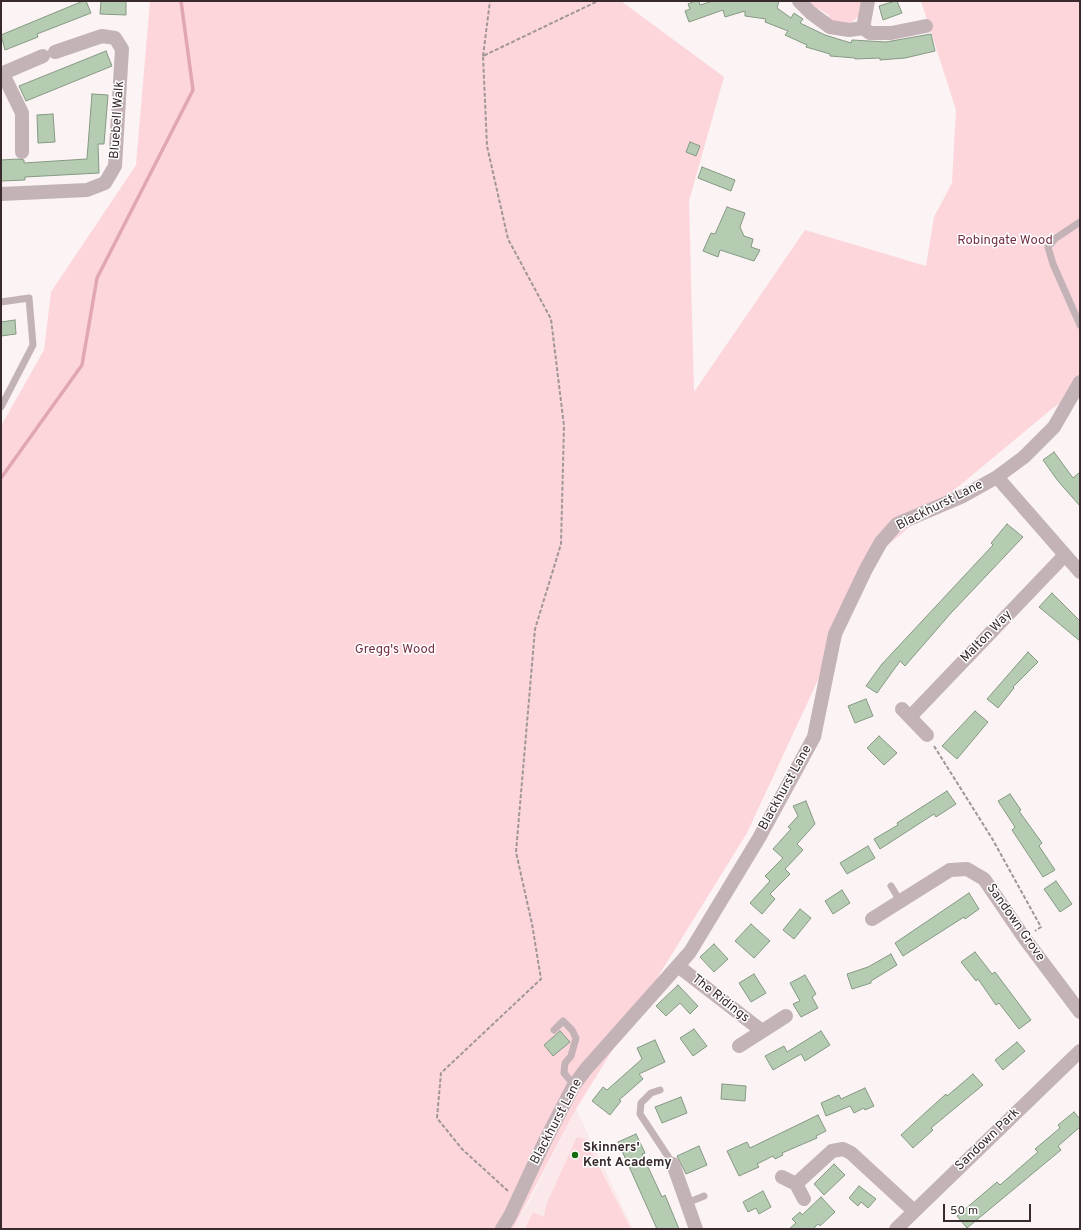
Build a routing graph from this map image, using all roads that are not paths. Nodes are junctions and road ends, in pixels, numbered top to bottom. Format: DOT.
graph roads {
  1 [pos="799,1"];
  2 [pos="868,1"];
  3 [pos="926,26"];
  4 [pos="863,28"];
  5 [pos="2,74"];
  6 [pos="22,152"];
  7 [pos="1,194"];
  8 [pos="1080,222"];
  9 [pos="1,302"];
  10 [pos="1080,324"];
  11 [pos="1080,382"];
  12 [pos="1,408"];
  13 [pos="997,477"];
  14 [pos="1064,556"];
  15 [pos="1080,572"];
  16 [pos="927,735"];
  17 [pos="891,886"];
  18 [pos="900,901"];
  19 [pos="872,919"];
  20 [pos="678,966"];
  21 [pos="1080,1012"];
  22 [pos="786,1016"];
  23 [pos="554,1030"];
  24 [pos="762,1031"];
  25 [pos="739,1046"];
  26 [pos="1080,1051"];
  27 [pos="574,1085"];
  28 [pos="660,1090"];
  29 [pos="673,1164"];
  30 [pos="782,1177"];
  31 [pos="796,1184"];
  32 [pos="704,1196"];
  33 [pos="804,1198"];
  34 [pos="687,1203"];
  35 [pos="914,1211"];
  36 [pos="502,1229"];
  37 [pos="696,1229"];
  38 [pos="896,1229"];
  1 -- 4 [label="street"];
  2 -- 4 [label="street"];
  3 -- 4 [label="street"];
  5 -- 6 [label="street"];
  5 -- 7 [label="street, Bluebell Walk"];
  8 -- 10 [label="lane"];
  9 -- 12 [label="lane"];
  11 -- 13 [label="street, Blackhurst Lane"];
  13 -- 14 [label="street"];
  13 -- 20 [label="street, Blackhurst Lane"];
  14 -- 15 [label="street"];
  14 -- 16 [label="street, Malton Way"];
  17 -- 18 [label="lane"];
  18 -- 19 [label="street, Sandown Grove"];
  18 -- 21 [label="street, Sandown Grove"];
  20 -- 24 [label="street, The Ridings"];
  20 -- 27 [label="street, Blackhurst Lane"];
  22 -- 24 [label="street, The Ridings"];
  23 -- 27 [label="lane"];
  24 -- 25 [label="street, The Ridings"];
  26 -- 35 [label="street, Sandown Park"];
  27 -- 36 [label="street, Blackhurst Lane"];
  28 -- 29 [label="lane"];
  29 -- 34 [label="street"];
  30 -- 31 [label="street"];
  31 -- 33 [label="street"];
  31 -- 35 [label="street"];
  32 -- 34 [label="lane"];
  34 -- 37 [label="street"];
  35 -- 38 [label="street, Sandown Park"];
}
